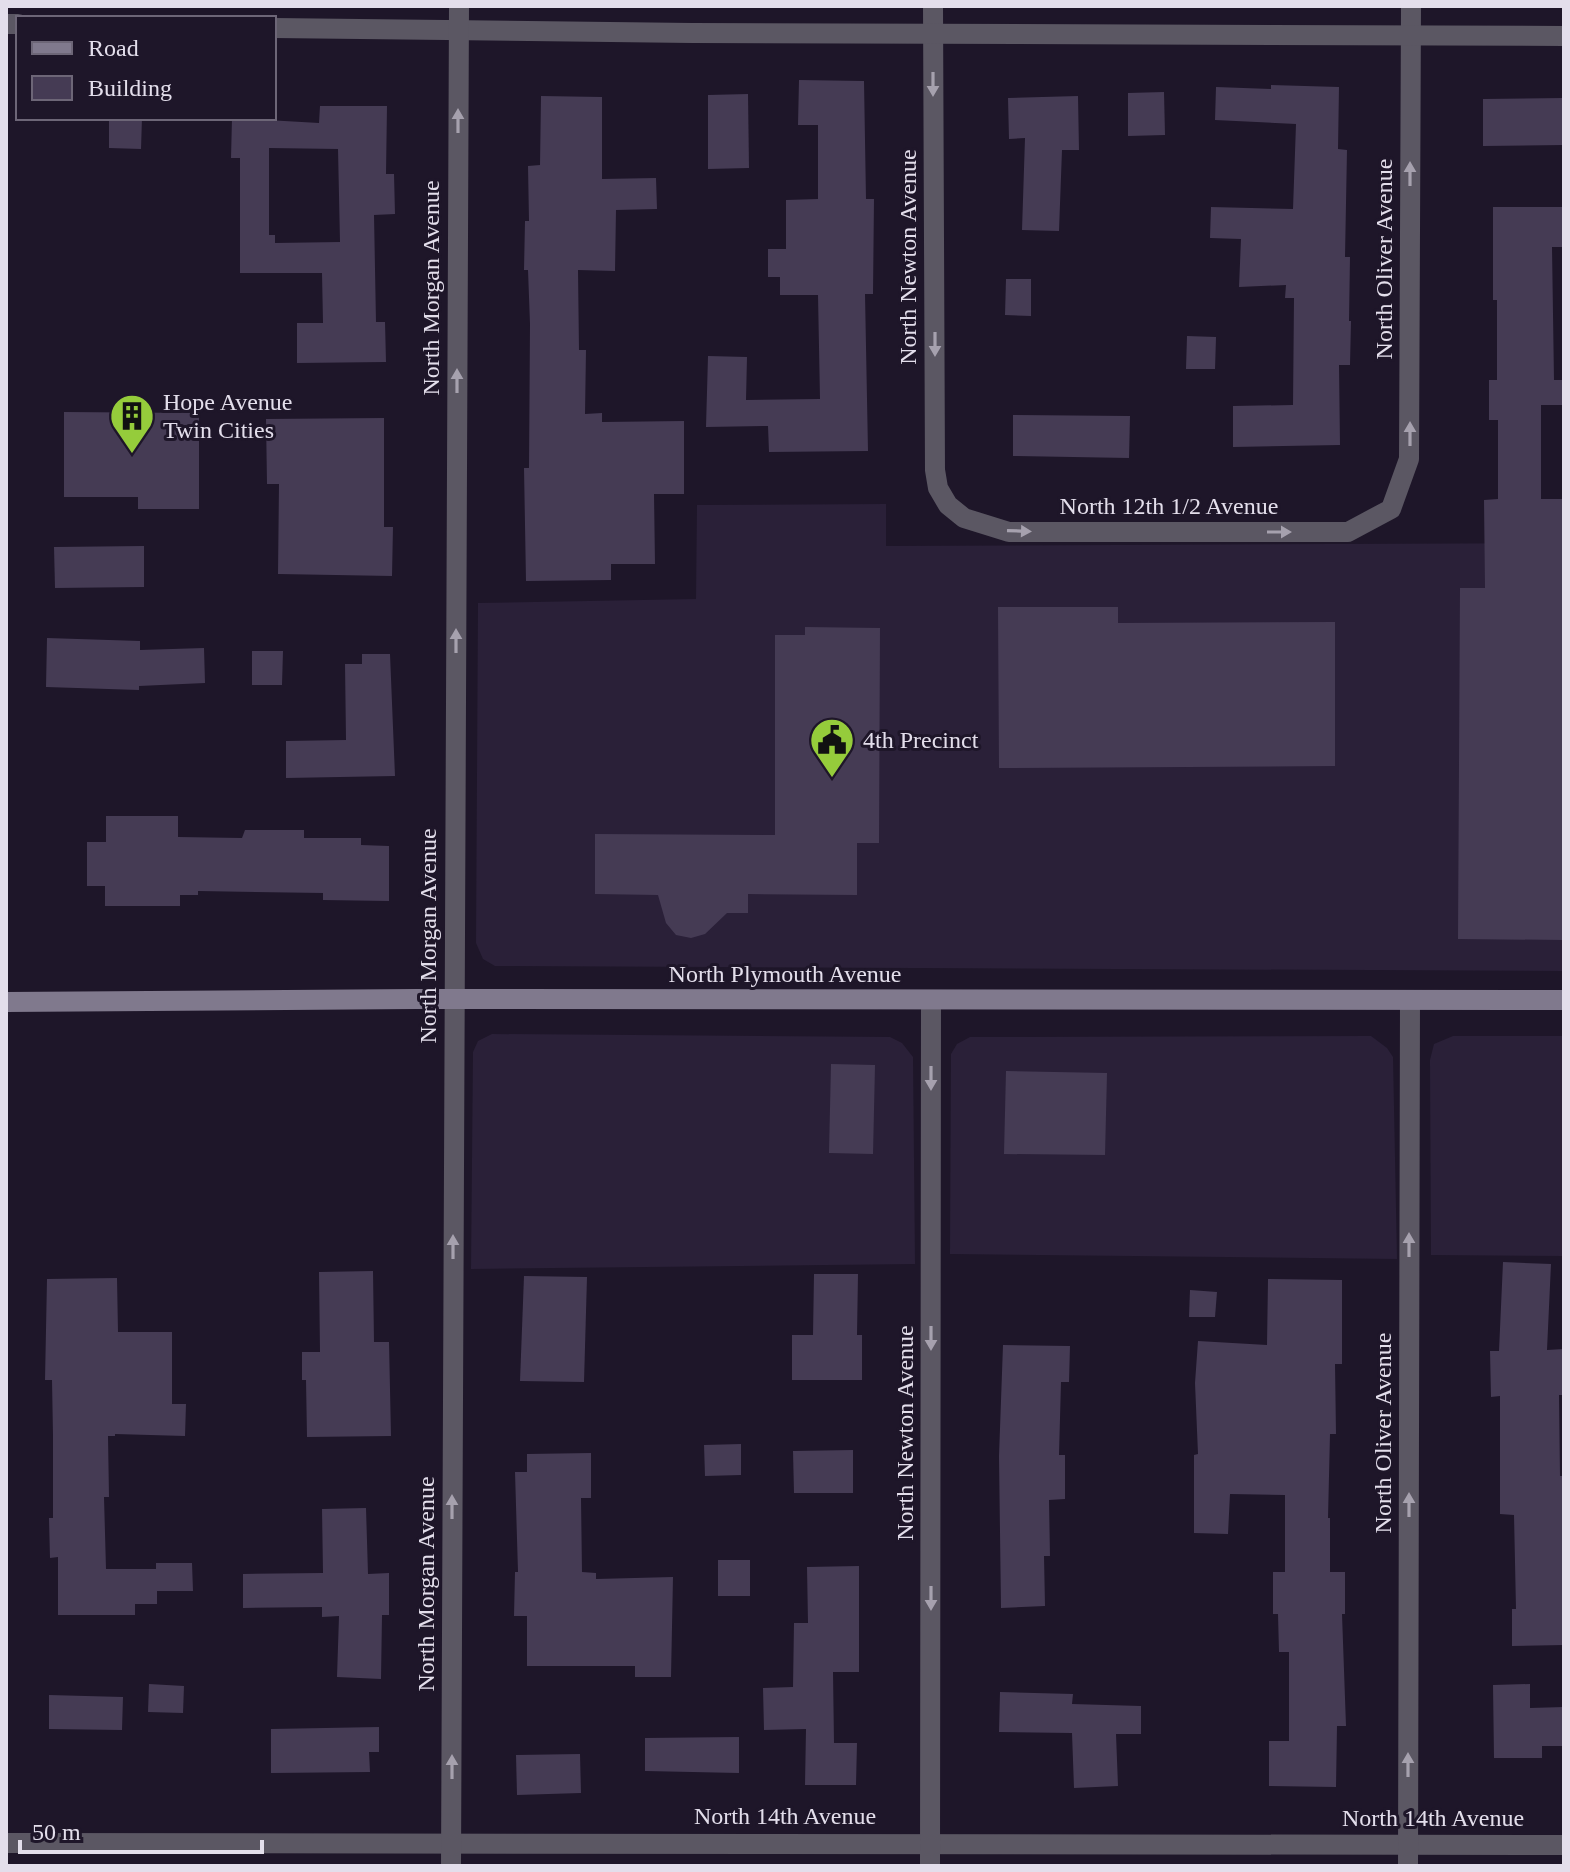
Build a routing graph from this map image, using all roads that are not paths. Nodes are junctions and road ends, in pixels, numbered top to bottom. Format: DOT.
graph roads {
  1 [pos="459,6"];
  2 [pos="933,6"];
  3 [pos="1411,6"];
  4 [pos="276,28"];
  5 [pos="459,29"];
  6 [pos="932,34"];
  7 [pos="1410,35"];
  8 [pos="1564,36"];
  9 [pos="948,505"];
  10 [pos="1391,509"];
  11 [pos="454,999"];
  12 [pos="931,1000"];
  13 [pos="1410,1000"];
  14 [pos="1564,1000"];
  15 [pos="6,1002"];
  16 [pos="6,1843"];
  17 [pos="930,1843"];
  18 [pos="1408,1843"];
  19 [pos="452,1845"];
  20 [pos="1564,1845"];
  21 [pos="451,1866"];
  22 [pos="930,1866"];
  23 [pos="1408,1866"];
  1 -- 5 [label="street, North Morgan Avenue"];
  2 -- 6 [label="street, North Newton Avenue"];
  3 -- 7 [label="street, North Oliver Avenue"];
  4 -- 5 [label="street"];
  5 -- 6 [label="street"];
  11 -- 5 [label="street, North Morgan Avenue, one-way"];
  6 -- 7 [label="street"];
  6 -- 9 [label="street, North Newton Avenue, one-way"];
  7 -- 8 [label="street"];
  10 -- 7 [label="street, North Oliver Avenue, one-way"];
  9 -- 10 [label="street, North 12th 1/2 Avenue, one-way"];
  11 -- 12 [label="main road, North Plymouth Avenue"];
  11 -- 15 [label="main road, North Plymouth Avenue"];
  19 -- 11 [label="street, North Morgan Avenue, one-way"];
  12 -- 13 [label="main road, North Plymouth Avenue"];
  12 -- 17 [label="street, North Newton Avenue, one-way"];
  13 -- 14 [label="main road, North Plymouth Avenue"];
  18 -- 13 [label="street, North Oliver Avenue, one-way"];
  16 -- 19 [label="street, North 14th Avenue"];
  17 -- 18 [label="street, North 14th Avenue"];
  17 -- 19 [label="street, North 14th Avenue"];
  17 -- 22 [label="street, North Newton Avenue"];
  18 -- 20 [label="street, North 14th Avenue"];
  18 -- 23 [label="street, North Oliver Avenue"];
  19 -- 21 [label="street, North Morgan Avenue"];
}
